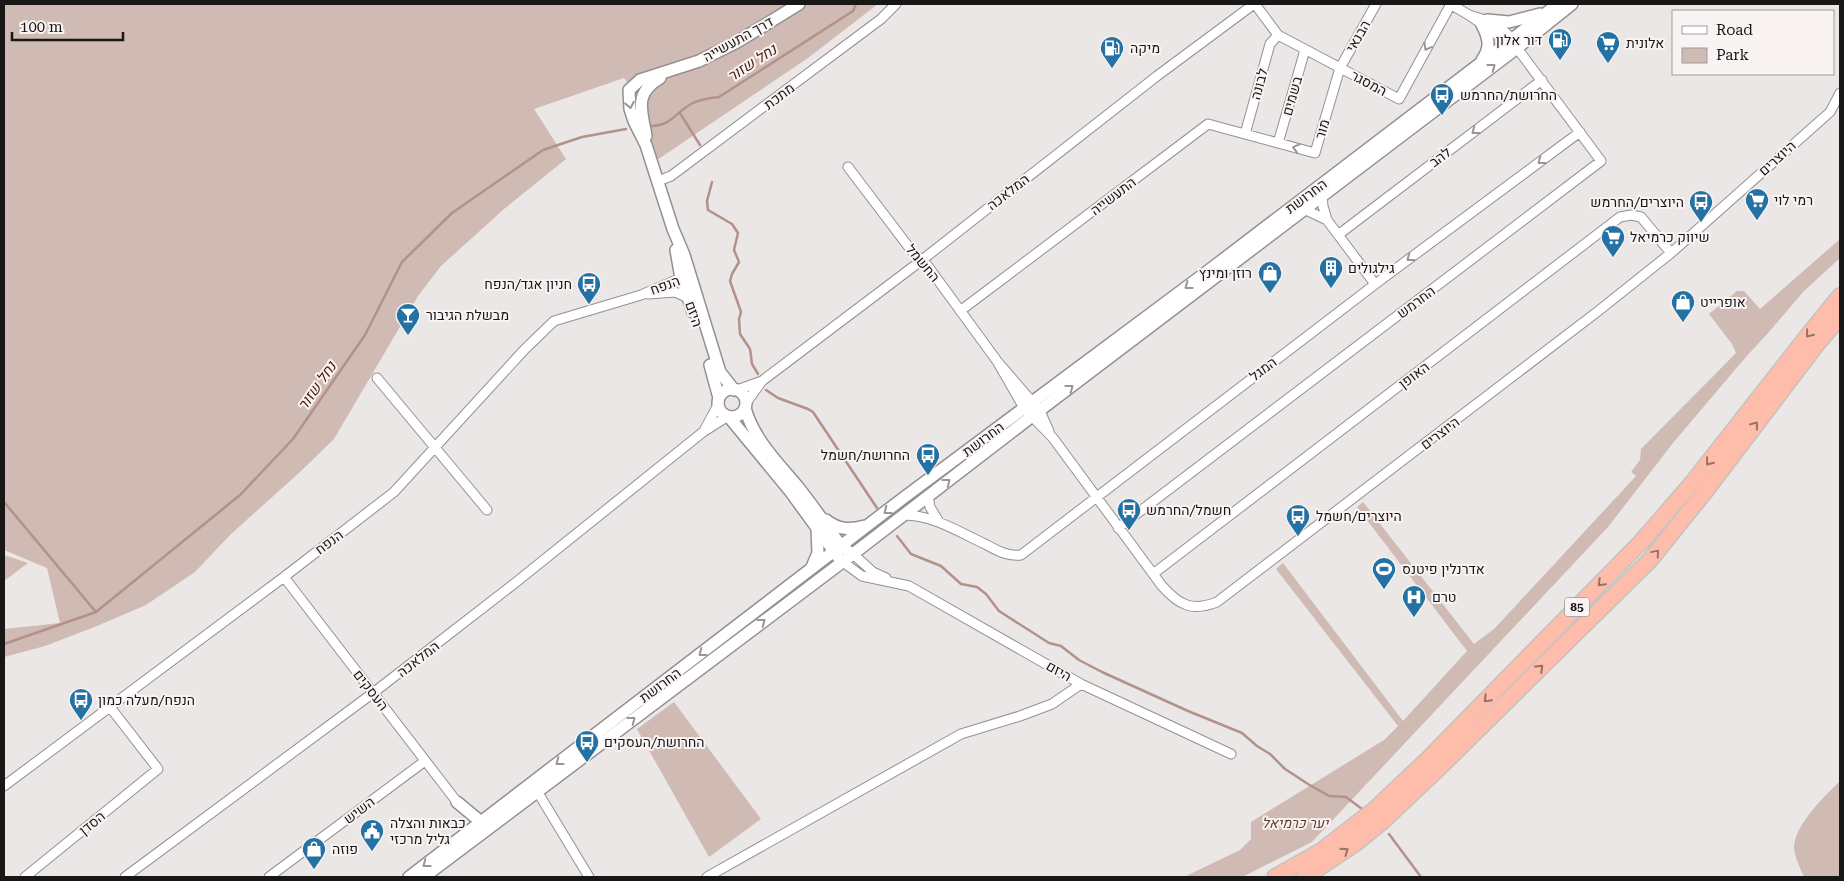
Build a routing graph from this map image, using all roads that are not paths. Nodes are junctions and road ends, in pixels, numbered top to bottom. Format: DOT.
graph roads {
  1 [pos="799,4"];
  2 [pos="896,4"];
  3 [pos="1255,4"];
  4 [pos="1376,4"];
  5 [pos="1450,4"];
  6 [pos="1572,4"];
  7 [pos="1554,7"];
  8 [pos="1485,23"];
  9 [pos="1278,35"];
  10 [pos="1513,43"];
  11 [pos="1305,50"];
  12 [pos="1479,64"];
  13 [pos="1340,68"];
  14 [pos="1542,80"];
  15 [pos="1840,93"];
  16 [pos="1580,132"];
  17 [pos="1245,134"];
  18 [pos="1278,143"];
  19 [pos="848,167"];
  20 [pos="658,181"];
  21 [pos="1322,195"];
  22 [pos="1304,209"];
  23 [pos="1327,220"];
  24 [pos="1338,235"];
  25 [pos="1671,253"];
  26 [pos="922,260"];
  27 [pos="686,278"];
  28 [pos="1375,284"];
  29 [pos="641,295"];
  30 [pos="1840,296"];
  31 [pos="688,298"];
  32 [pos="960,311"];
  33 [pos="1840,317"];
  34 [pos="377,378"];
  35 [pos="762,381"];
  36 [pos="735,390"];
  37 [pos="719,401"];
  38 [pos="746,406"];
  39 [pos="1032,409"];
  40 [pos="728,416"];
  41 [pos="703,432"];
  42 [pos="435,447"];
  43 [pos="794,490"];
  44 [pos="928,496"];
  45 [pos="1096,497"];
  46 [pos="488,510"];
  47 [pos="818,513"];
  48 [pos="904,515"];
  49 [pos="939,522"];
  50 [pos="871,524"];
  51 [pos="817,528"];
  52 [pos="1118,528"];
  53 [pos="838,549"];
  54 [pos="854,554"];
  55 [pos="843,562"];
  56 [pos="812,569"];
  57 [pos="1153,574"];
  58 [pos="284,577"];
  59 [pos="891,581"];
  60 [pos="1081,684"];
  61 [pos="373,694"];
  62 [pos="110,707"];
  63 [pos="1231,754"];
  64 [pos="425,761"];
  65 [pos="4,786"];
  66 [pos="537,790"];
  67 [pos="457,802"];
  68 [pos="478,828"];
  69 [pos="25,877"];
  70 [pos="125,877"];
  71 [pos="269,877"];
  72 [pos="409,877"];
  73 [pos="424,877"];
  74 [pos="589,877"];
  75 [pos="707,877"];
  76 [pos="1275,877"];
  77 [pos="1304,877"];
  1 -- 20 [label="street, דרך התעשייה"];
  2 -- 20 [label="street, מתכת"];
  3 -- 9 [label="street, המסגר"];
  3 -- 26 [label="street, המלאכה"];
  4 -- 13 [label="street, הבנאי"];
  5 -- 8 [label="street"];
  5 -- 13 [label="street, המסגר, one-way"];
  6 -- 10 [label="street, החרושת"];
  7 -- 8 [label="street"];
  7 -- 10 [label="street, החרושת"];
  8 -- 10 [label="street"];
  8 -- 12 [label="street"];
  9 -- 11 [label="street, המסגר"];
  9 -- 17 [label="street, לבונה"];
  10 -- 12 [label="street, החרושת"];
  10 -- 14 [label="street, החרמש"];
  21 -- 10 [label="street, החרושת, one-way"];
  11 -- 13 [label="street, המסגר"];
  11 -- 18 [label="street, בשמים"];
  12 -- 39 [label="street, החרושת, one-way"];
  13 -- 18 [label="street, מור, one-way"];
  14 -- 16 [label="street, החרמש"];
  14 -- 24 [label="street, להב, one-way"];
  15 -- 25 [label="street, היוצרים"];
  16 -- 28 [label="street, המגל, one-way"];
  16 -- 52 [label="street, החרמש"];
  17 -- 18 [label="street, התעשייה"];
  17 -- 32 [label="street, התעשייה"];
  19 -- 26 [label="street, החשמל"];
  20 -- 27 [label="street, היזם"];
  21 -- 22 [label="street, החרושת"];
  21 -- 23 [label="street"];
  22 -- 23 [label="street"];
  39 -- 22 [label="street, החרושת, one-way"];
  23 -- 24 [label="street"];
  24 -- 28 [label="street"];
  25 -- 57 [label="street, היוצרים"];
  25 -- 57 [label="street, האופן"];
  26 -- 32 [label="street, החשמל"];
  26 -- 35 [label="street, המלאכה"];
  27 -- 29 [label="street, הנפח"];
  27 -- 31 [label="street, היזם"];
  27 -- 36 [label="street, היזם"];
  28 -- 45 [label="street, המגל"];
  29 -- 31 [label="street, הנפח"];
  29 -- 42 [label="street, הנפח"];
  30 -- 76 [label="highway, 85, one-way"];
  31 -- 37 [label="street, היזם"];
  32 -- 39 [label="street, החשמל"];
  77 -- 33 [label="highway, 85, one-way"];
  34 -- 42 [label="street"];
  35 -- 36 [label="street, המלאכה"];
  35 -- 38 [label="street, המלאכה"];
  36 -- 37 [label="street, המלאכה"];
  36 -- 38 [label="street"];
  37 -- 40 [label="street"];
  37 -- 41 [label="street, המלאכה"];
  38 -- 40 [label="street, המלאכה"];
  38 -- 43 [label="street, היזם"];
  44 -- 39 [label="street, החרושת, one-way"];
  39 -- 45 [label="street, היוצרים"];
  39 -- 50 [label="street, החרושת, one-way"];
  40 -- 41 [label="street, המלאכה"];
  40 -- 43 [label="street, היזם"];
  41 -- 61 [label="street, המלאכה"];
  42 -- 46 [label="street"];
  42 -- 58 [label="street, הנפח"];
  43 -- 47 [label="street, היזם"];
  43 -- 51 [label="street, היזם"];
  44 -- 48 [label="street, החרושת"];
  44 -- 49 [label="street"];
  45 -- 49 [label="street, המגל"];
  45 -- 52 [label="street, היוצרים"];
  47 -- 50 [label="street"];
  47 -- 53 [label="street, היזם"];
  48 -- 49 [label="street, המגל"];
  48 -- 54 [label="street, החרושת"];
  50 -- 53 [label="street, החרושת"];
  51 -- 53 [label="street, היזם"];
  51 -- 56 [label="street"];
  52 -- 57 [label="street, היוצרים"];
  53 -- 54 [label="street, היזם"];
  53 -- 55 [label="street, היזם"];
  53 -- 56 [label="street, החרושת"];
  54 -- 55 [label="street, החרושת"];
  54 -- 59 [label="street, היזם"];
  55 -- 59 [label="street, היזם"];
  66 -- 55 [label="street, החרושת, one-way"];
  56 -- 68 [label="street, החרושת, one-way"];
  58 -- 61 [label="street, העסקים"];
  58 -- 62 [label="street, הנפח"];
  59 -- 60 [label="street, היזם"];
  60 -- 63 [label="street, היזם"];
  60 -- 75 [label="street"];
  61 -- 64 [label="street, העסקים"];
  61 -- 70 [label="street, המלאכה"];
  62 -- 65 [label="street, הנפח"];
  62 -- 69 [label="street, הסדן"];
  64 -- 67 [label="street, העסקים"];
  64 -- 71 [label="street, השיש"];
  66 -- 68 [label="street, החרושת"];
  66 -- 74 [label="street"];
  67 -- 68 [label="street"];
  68 -- 72 [label="street, החרושת, one-way"];
  68 -- 73 [label="street, החרושת"];
}
